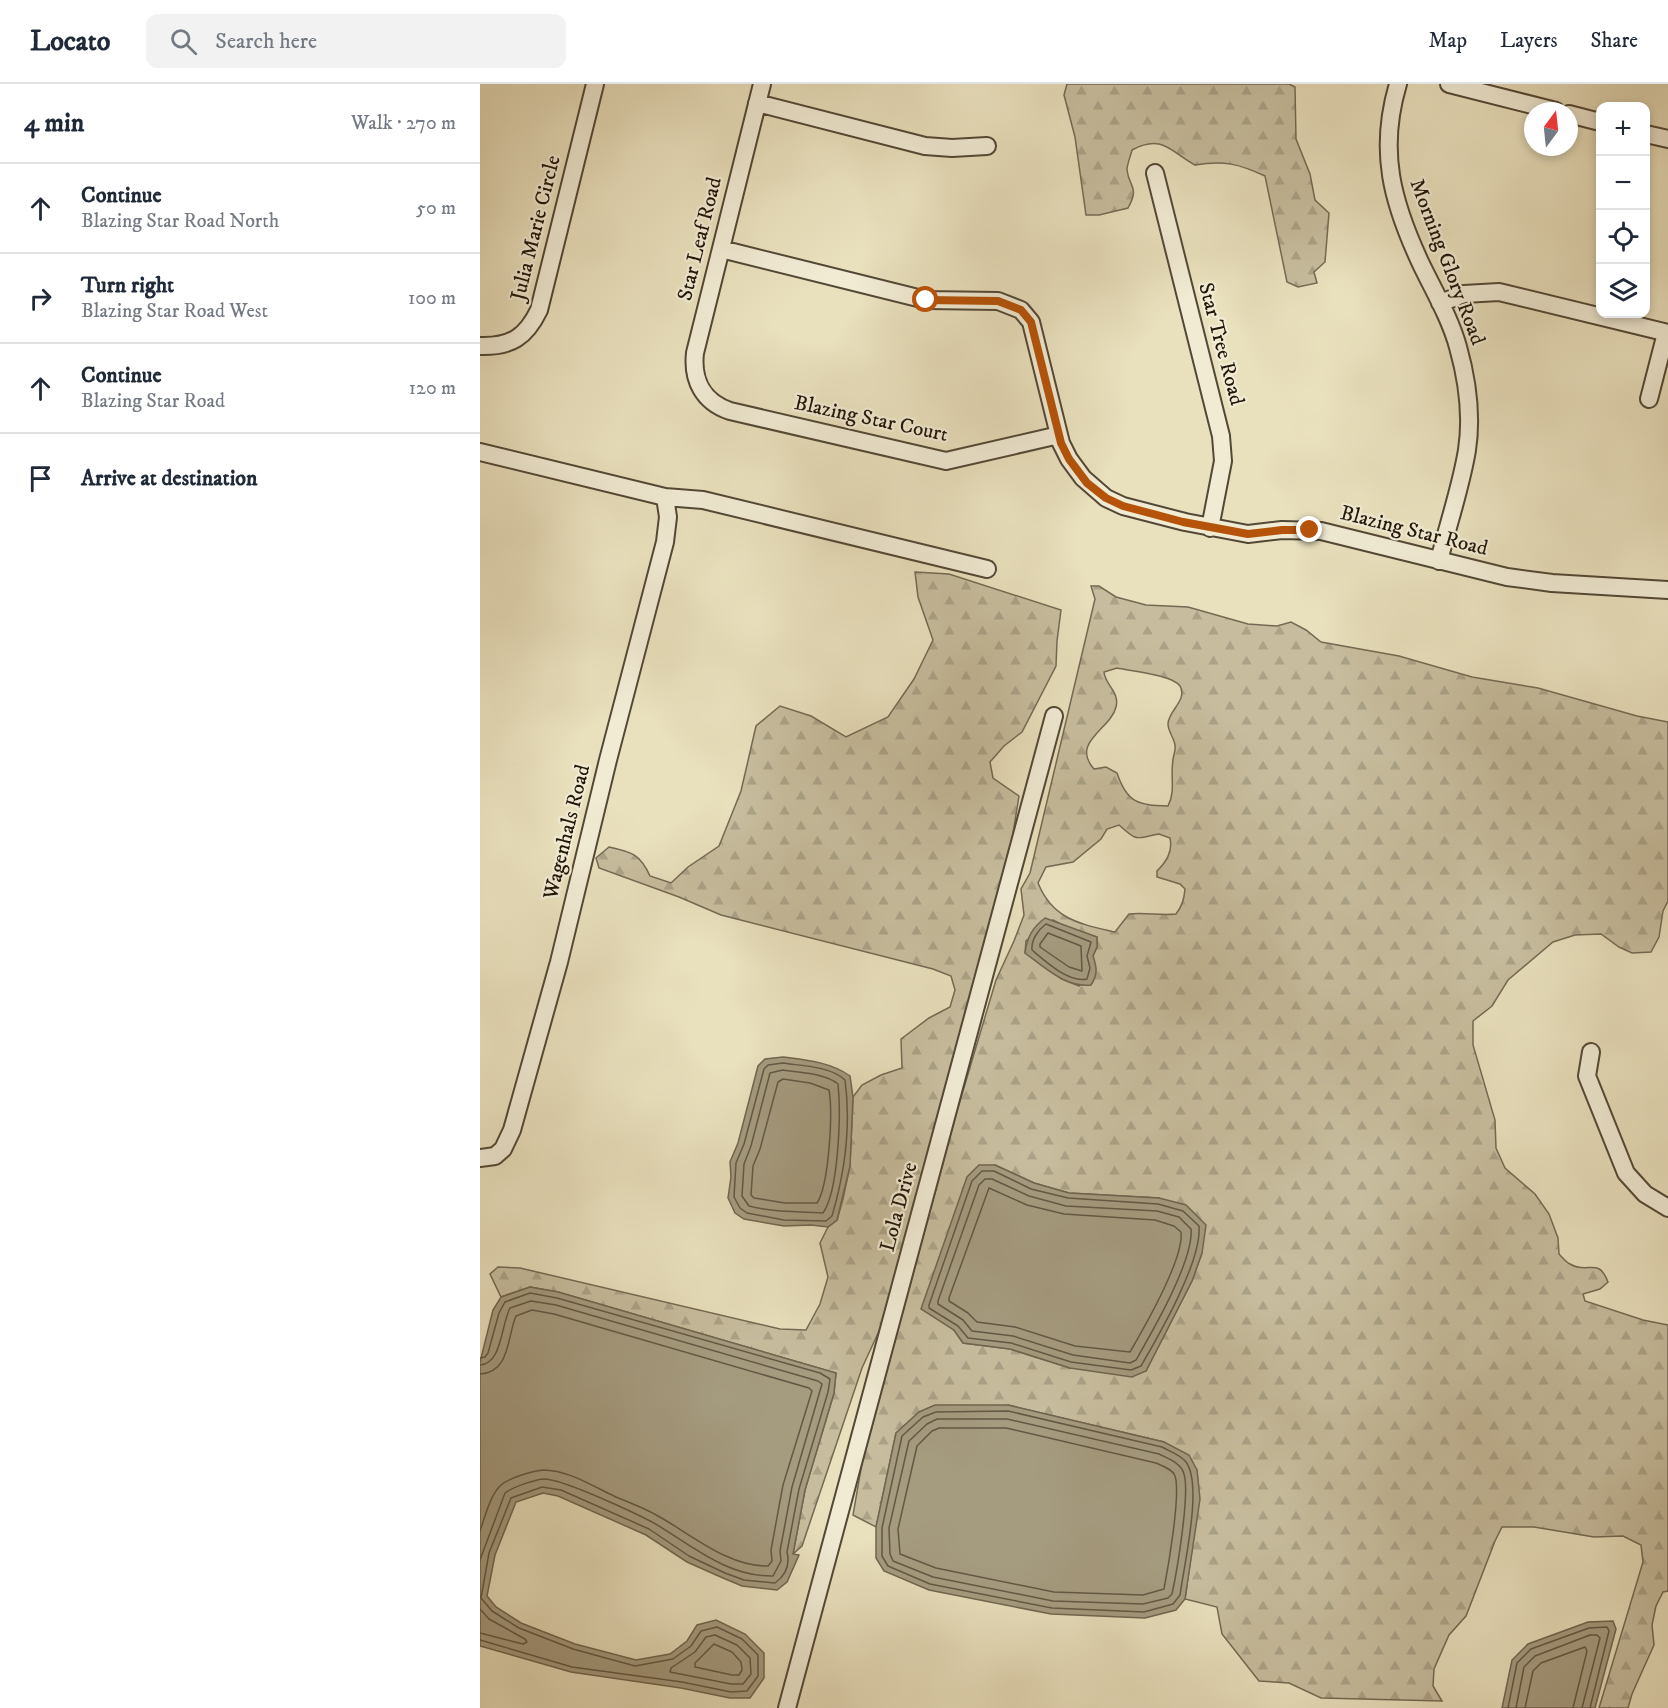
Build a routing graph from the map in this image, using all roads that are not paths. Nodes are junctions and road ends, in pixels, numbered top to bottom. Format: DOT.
graph roads {
  1 [pos="595,84"];
  2 [pos="762,84"];
  3 [pos="1398,84"];
  4 [pos="1449,84"];
  5 [pos="757,103"];
  6 [pos="1524,103"];
  7 [pos="1578,116"];
  8 [pos="1596,121"];
  9 [pos="1650,135"];
  10 [pos="1668,139"];
  11 [pos="987,146"];
  12 [pos="1155,173"];
  13 [pos="721,249"];
  14 [pos="1440,303"];
  15 [pos="1667,333"];
  16 [pos="480,346"];
  17 [pos="1649,399"];
  18 [pos="711,401"];
  19 [pos="1059,435"];
  20 [pos="480,452"];
  21 [pos="665,497"];
  22 [pos="1210,528"];
  23 [pos="1439,561"];
  24 [pos="987,568"];
  25 [pos="1668,590"];
  26 [pos="1054,716"];
  27 [pos="1591,1052"];
  28 [pos="480,1158"];
  29 [pos="1668,1208"];
  30 [pos="787,1708"];
  1 -- 16 [label="street, Julia Marie Circle"];
  2 -- 5 [label="street, Star Leaf Road"];
  3 -- 14 [label="street, Morning Glory Road"];
  4 -- 6 [label="street"];
  5 -- 11 [label="street"];
  5 -- 13 [label="street, Star Leaf Road"];
  7 -- 8 [label="street"];
  9 -- 10 [label="street"];
  12 -- 22 [label="street, Star Tree Road"];
  13 -- 18 [label="street, Star Leaf Road"];
  13 -- 19 [label="street, Blazing Star Road"];
  14 -- 15 [label="street"];
  14 -- 23 [label="street, Morning Glory Road"];
  15 -- 17 [label="street"];
  18 -- 19 [label="street, Blazing Star Court"];
  19 -- 22 [label="street, Blazing Star Road"];
  20 -- 21 [label="street"];
  21 -- 24 [label="street"];
  21 -- 28 [label="street, Wagenhals Road"];
  22 -- 23 [label="street, Blazing Star Road"];
  23 -- 25 [label="street, Blazing Star Road"];
  26 -- 30 [label="street, Lola Drive"];
  27 -- 29 [label="street"];
}
